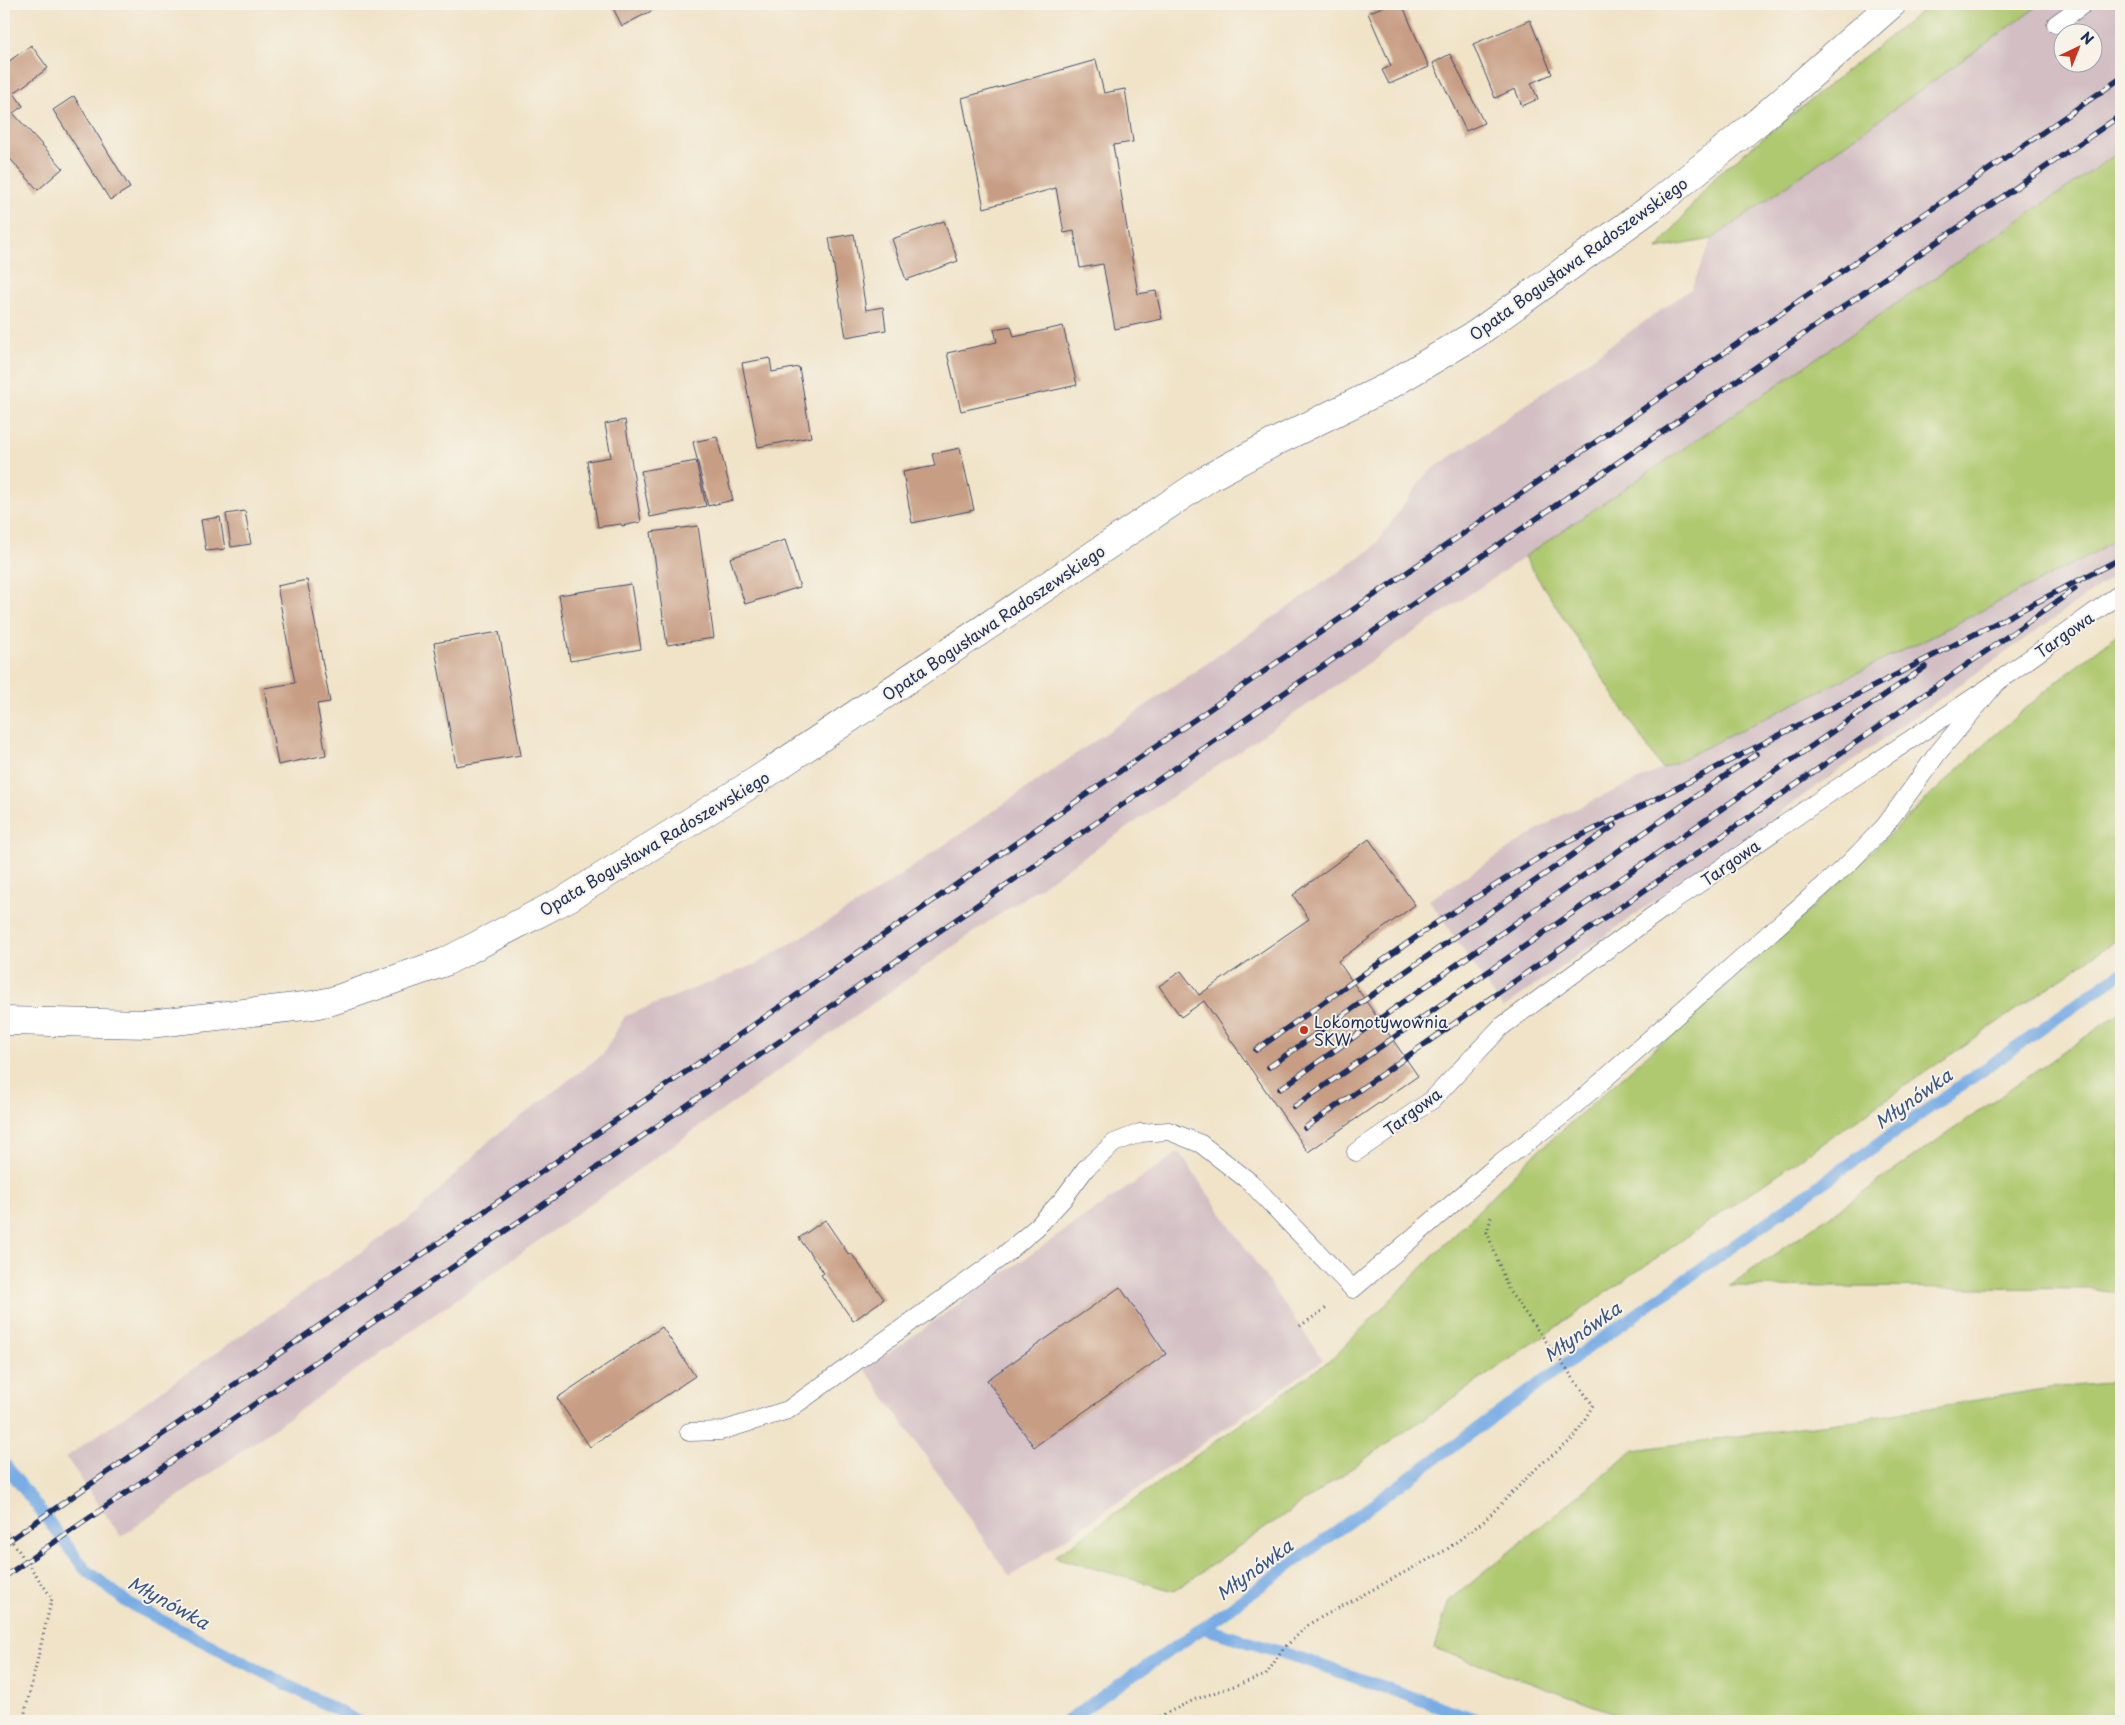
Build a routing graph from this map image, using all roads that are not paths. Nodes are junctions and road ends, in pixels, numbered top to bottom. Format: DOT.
graph roads {
  1 [pos="1892,4"];
  2 [pos="2084,4"];
  3 [pos="2059,22"];
  4 [pos="2121,593"];
  5 [pos="1997,682"];
  6 [pos="4,1021"];
  7 [pos="1356,1152"];
  8 [pos="690,1432"];
  1 -- 6 [label="street, Opata Bogusława Radoszewskiego"];
  2 -- 3 [label="lane"];
  4 -- 5 [label="lane, Targowa"];
  5 -- 7 [label="lane, Targowa"];
  5 -- 8 [label="lane"];
}
